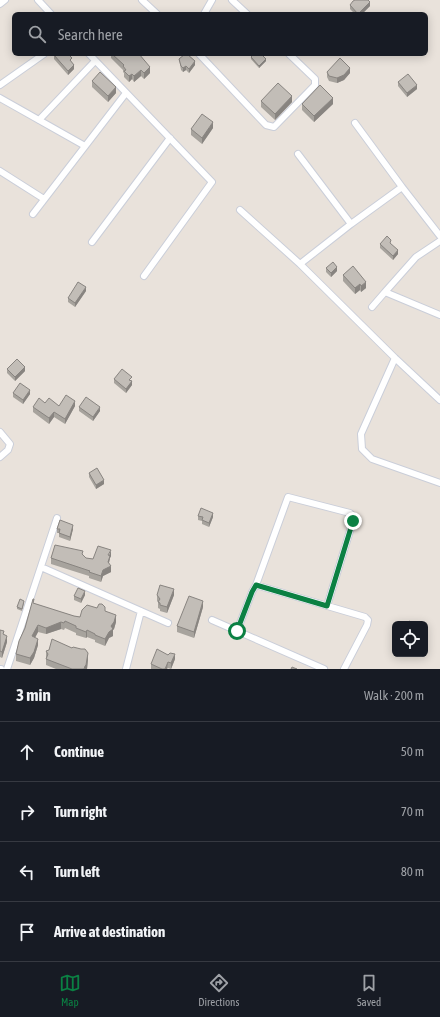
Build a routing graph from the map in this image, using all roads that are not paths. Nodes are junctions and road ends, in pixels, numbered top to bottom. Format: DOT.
graph roads {
  1 [pos="5,0"];
  2 [pos="38,0"];
  3 [pos="142,0"];
  4 [pos="212,0"];
  5 [pos="232,0"];
  6 [pos="0,4"];
  7 [pos="49,12"];
  8 [pos="155,12"];
  9 [pos="205,12"];
  10 [pos="245,12"];
  11 [pos="41,56"];
  12 [pos="91,56"];
  13 [pos="201,56"];
  14 [pos="291,56"];
  15 [pos="95,61"];
  16 [pos="0,85"];
  17 [pos="126,93"];
  18 [pos="0,98"];
  19 [pos="39,120"];
  20 [pos="355,123"];
  21 [pos="170,138"];
  22 [pos="85,146"];
  23 [pos="298,154"];
  24 [pos="0,171"];
  25 [pos="402,187"];
  26 [pos="44,199"];
  27 [pos="240,210"];
  28 [pos="32,214"];
  29 [pos="351,224"];
  30 [pos="440,236"];
  31 [pos="440,240"];
  32 [pos="92,242"];
  33 [pos="300,264"];
  34 [pos="144,276"];
  35 [pos="385,292"];
  36 [pos="372,307"];
  37 [pos="440,315"];
  38 [pos="395,358"];
  39 [pos="440,400"];
  40 [pos="0,432"];
  41 [pos="0,457"];
  42 [pos="440,483"];
  43 [pos="57,518"];
  44 [pos="41,567"];
  45 [pos="256,585"];
  46 [pos="327,606"];
  47 [pos="140,612"];
  48 [pos="212,620"];
  49 [pos="168,623"];
  50 [pos="237,631"];
  51 [pos="7,669"];
  52 [pos="126,669"];
  53 [pos="324,669"];
  54 [pos="344,669"];
  1 -- 6 [label="street"];
  2 -- 7 [label="street"];
  3 -- 8 [label="street"];
  4 -- 9 [label="street"];
  5 -- 10 [label="street"];
  11 -- 16 [label="street"];
  12 -- 15 [label="street"];
  13 -- 14 [label="street"];
  15 -- 17 [label="street"];
  15 -- 19 [label="street"];
  17 -- 21 [label="street"];
  17 -- 22 [label="street"];
  18 -- 19 [label="street"];
  19 -- 22 [label="street"];
  20 -- 25 [label="street"];
  21 -- 32 [label="street"];
  21 -- 34 [label="street"];
  22 -- 26 [label="street"];
  23 -- 29 [label="street"];
  24 -- 26 [label="street"];
  25 -- 29 [label="street"];
  25 -- 30 [label="street"];
  26 -- 28 [label="street"];
  27 -- 33 [label="street"];
  29 -- 33 [label="street"];
  31 -- 35 [label="street"];
  33 -- 38 [label="street"];
  35 -- 36 [label="street"];
  35 -- 37 [label="street"];
  38 -- 39 [label="street"];
  38 -- 42 [label="street"];
  40 -- 41 [label="street"];
  43 -- 44 [label="street"];
  44 -- 47 [label="street"];
  44 -- 51 [label="street"];
  45 -- 46 [label="street"];
  45 -- 46 [label="street"];
  45 -- 50 [label="street"];
  46 -- 54 [label="street"];
  47 -- 49 [label="street"];
  47 -- 52 [label="street"];
  48 -- 50 [label="street"];
  50 -- 53 [label="street"];
}
